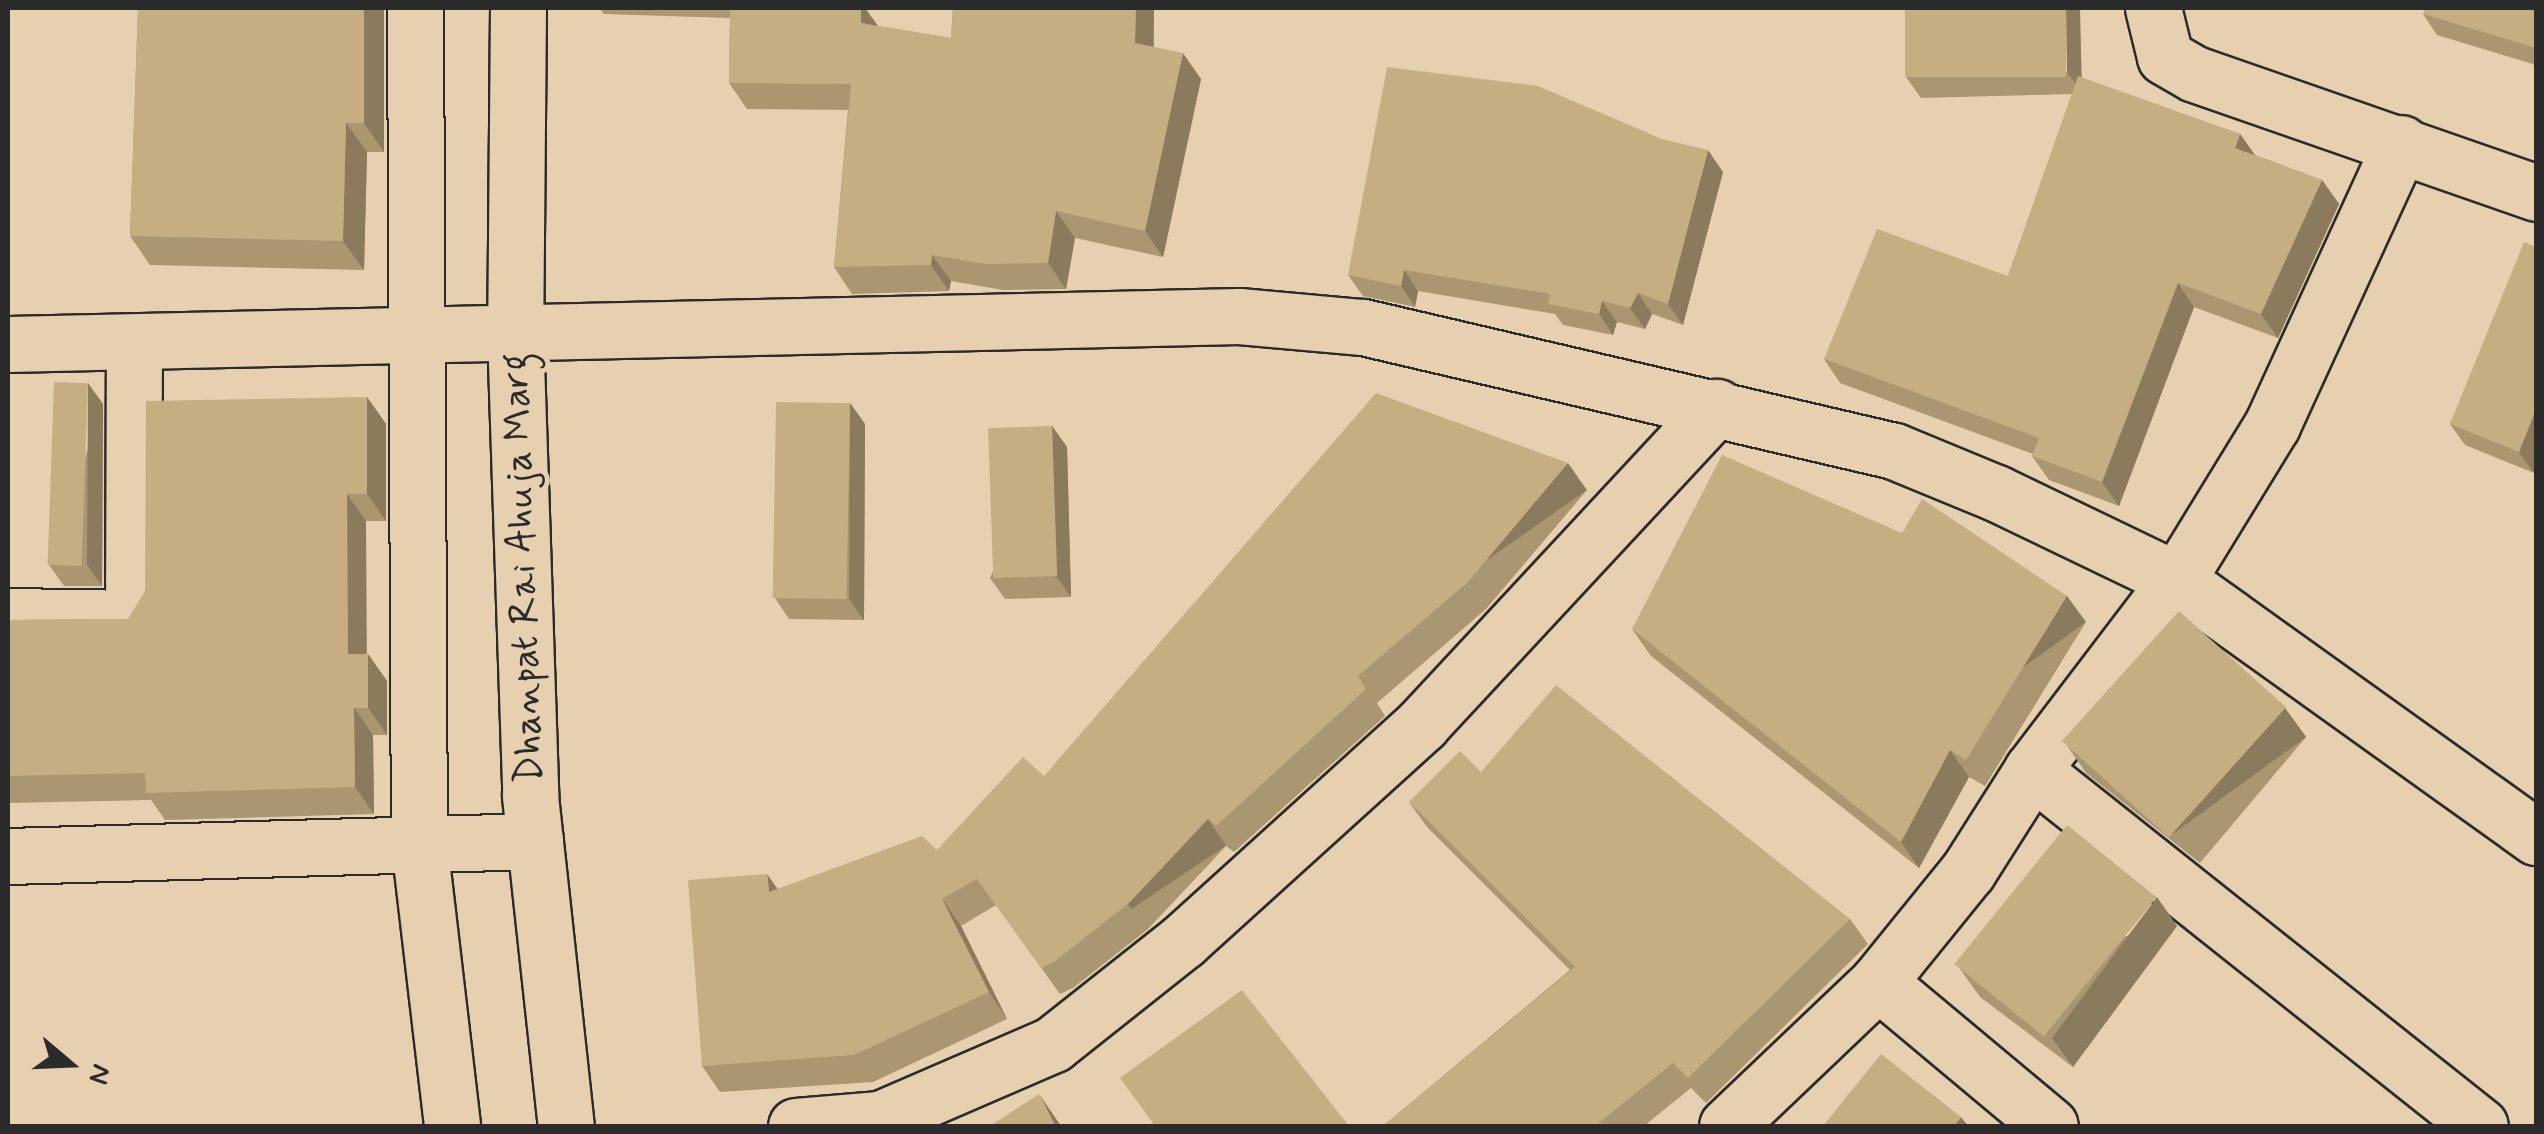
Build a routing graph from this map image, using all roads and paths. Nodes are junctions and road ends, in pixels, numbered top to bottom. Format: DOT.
graph roads {
  1 [pos="416,8"];
  2 [pos="518,8"];
  3 [pos="2153,8"];
  4 [pos="2401,143"];
  5 [pos="2536,193"];
  6 [pos="514,332"];
  7 [pos="412,334"];
  8 [pos="134,342"];
  9 [pos="8,344"];
  10 [pos="1717,407"];
  11 [pos="2178,580"];
  12 [pos="8,616"];
  13 [pos="2032,770"];
  14 [pos="2536,838"];
  15 [pos="535,841"];
  16 [pos="419,844"];
  17 [pos="8,856"];
  18 [pos="1878,982"];
  19 [pos="921,1116"];
  20 [pos="452,1126"];
  21 [pos="566,1126"];
  22 [pos="796,1126"];
  23 [pos="1727,1126"];
  24 [pos="2050,1126"];
  25 [pos="2480,1126"];
  1 -- 7 [label="street"];
  2 -- 6 [label="street, Dhanpat Rai Ahuja Marg"];
  3 -- 4 [label="street"];
  4 -- 5 [label="street"];
  4 -- 11 [label="street"];
  6 -- 7 [label="street"];
  6 -- 10 [label="street"];
  6 -- 15 [label="street, Dhanpat Rai Ahuja Marg"];
  7 -- 8 [label="street"];
  7 -- 16 [label="street"];
  8 -- 9 [label="street"];
  8 -- 12 [label="street"];
  10 -- 11 [label="street"];
  10 -- 19 [label="street"];
  11 -- 13 [label="street"];
  11 -- 14 [label="street"];
  13 -- 18 [label="street"];
  13 -- 25 [label="street"];
  15 -- 16 [label="street"];
  15 -- 21 [label="street, Dhanpat Rai Ahuja Marg"];
  16 -- 17 [label="street"];
  16 -- 20 [label="street"];
  18 -- 23 [label="street"];
  18 -- 24 [label="street"];
  19 -- 22 [label="street"];
}
